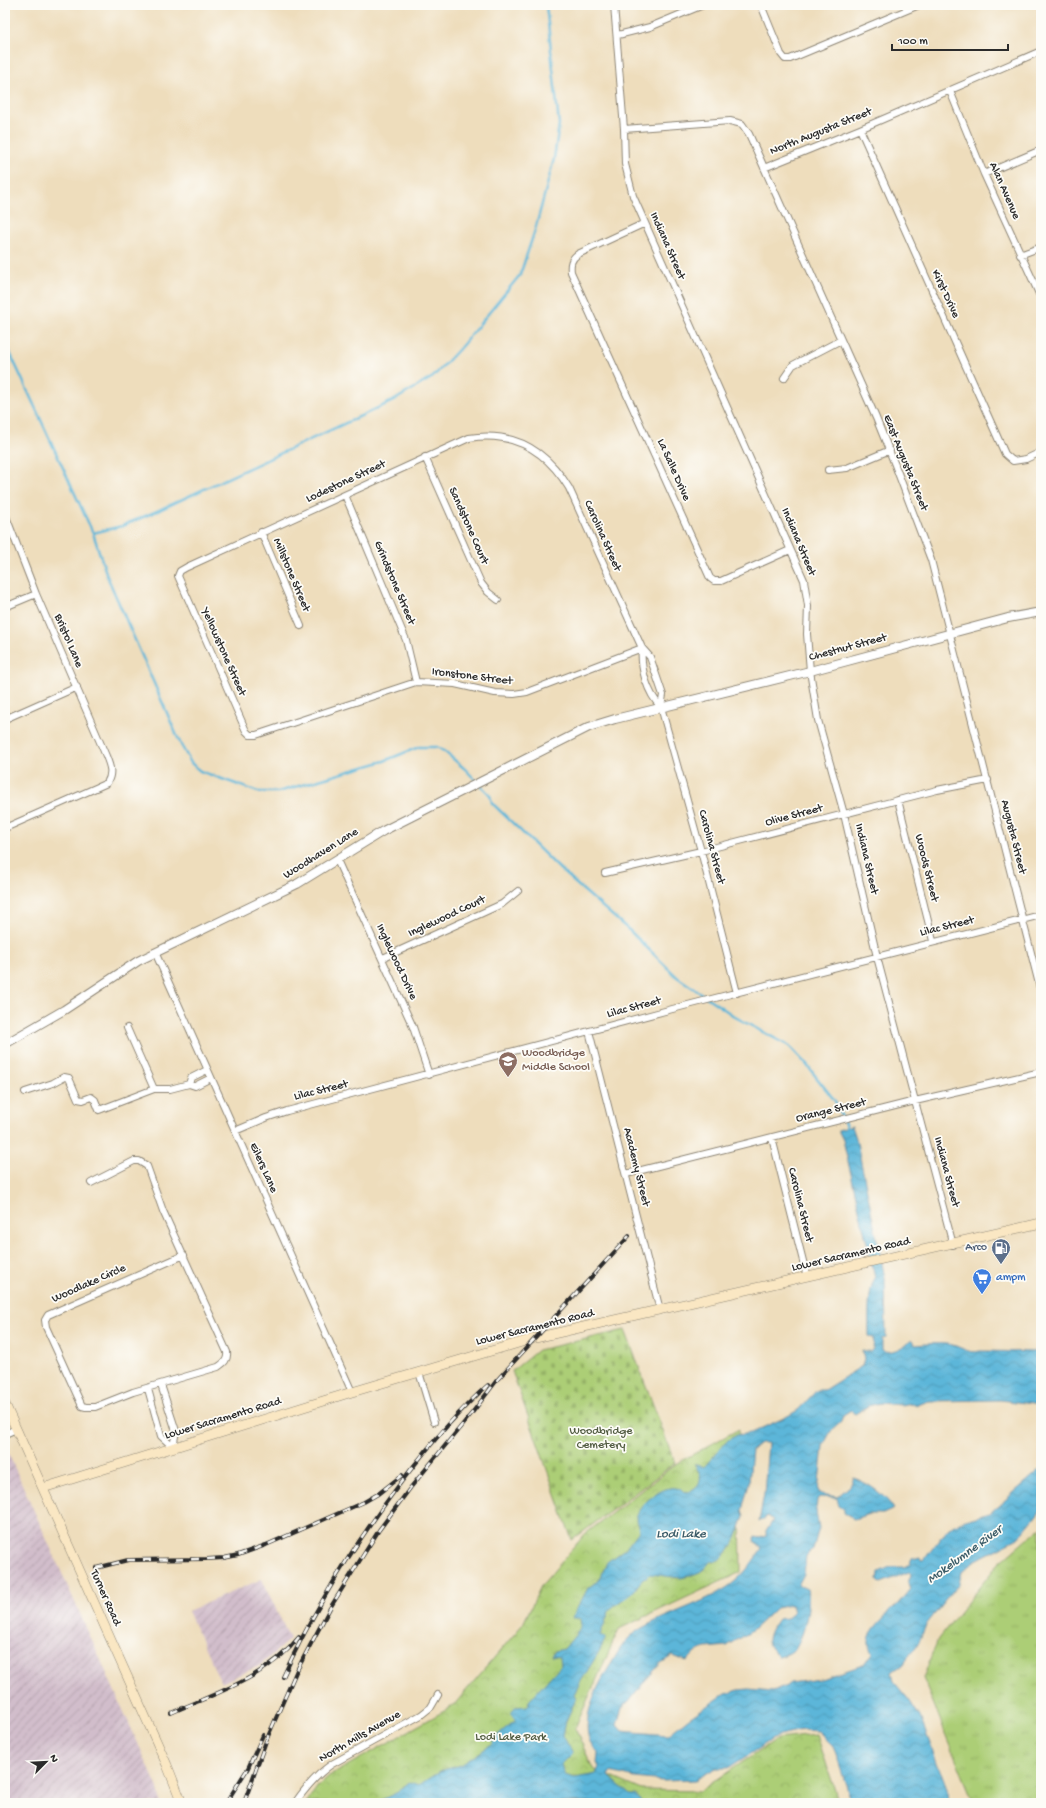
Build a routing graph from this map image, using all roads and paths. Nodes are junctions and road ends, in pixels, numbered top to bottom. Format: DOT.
graph roads {
  1 [pos="614,5"];
  2 [pos="704,5"];
  3 [pos="761,5"];
  4 [pos="919,5"];
  5 [pos="618,35"];
  6 [pos="1041,51"];
  7 [pos="950,91"];
  8 [pos="624,129"];
  9 [pos="860,129"];
  10 [pos="1041,150"];
  11 [pos="764,168"];
  12 [pos="984,174"];
  13 [pos="644,223"];
  14 [pos="1041,247"];
  15 [pos="1020,255"];
  16 [pos="1041,298"];
  17 [pos="841,340"];
  18 [pos="784,378"];
  19 [pos="527,446"];
  20 [pos="890,450"];
  21 [pos="1041,452"];
  22 [pos="425,457"];
  23 [pos="828,470"];
  24 [pos="345,495"];
  25 [pos="5,514"];
  26 [pos="261,532"];
  27 [pos="790,550"];
  28 [pos="179,573"];
  29 [pos="36,594"];
  30 [pos="498,600"];
  31 [pos="5,607"];
  32 [pos="1041,612"];
  33 [pos="301,626"];
  34 [pos="950,633"];
  35 [pos="642,648"];
  36 [pos="810,671"];
  37 [pos="416,682"];
  38 [pos="77,687"];
  39 [pos="661,707"];
  40 [pos="5,719"];
  41 [pos="253,736"];
  42 [pos="988,780"];
  43 [pos="898,800"];
  44 [pos="844,814"];
  45 [pos="5,828"];
  46 [pos="701,851"];
  47 [pos="337,860"];
  48 [pos="605,873"];
  49 [pos="518,891"];
  50 [pos="1041,915"];
  51 [pos="1022,920"];
  52 [pos="933,941"];
  53 [pos="155,952"];
  54 [pos="877,957"];
  55 [pos="383,958"];
  56 [pos="1041,992"];
  57 [pos="737,993"];
  58 [pos="127,1028"];
  59 [pos="589,1031"];
  60 [pos="5,1044"];
  61 [pos="207,1070"];
  62 [pos="1041,1072"];
  63 [pos="429,1075"];
  64 [pos="211,1078"];
  65 [pos="190,1084"];
  66 [pos="154,1089"];
  67 [pos="25,1092"];
  68 [pos="915,1101"];
  69 [pos="235,1131"];
  70 [pos="772,1138"];
  71 [pos="626,1174"];
  72 [pos="91,1183"];
  73 [pos="1041,1223"];
  74 [pos="953,1245"];
  75 [pos="184,1255"];
  76 [pos="807,1277"];
  77 [pos="660,1310"];
  78 [pos="419,1372"];
  79 [pos="161,1385"];
  80 [pos="148,1389"];
  81 [pos="352,1392"];
  82 [pos="5,1404"];
  83 [pos="434,1422"];
  84 [pos="16,1429"];
  85 [pos="5,1434"];
  86 [pos="173,1447"];
  87 [pos="43,1488"];
  88 [pos="438,1695"];
  89 [pos="182,1803"];
  90 [pos="295,1803"];
  1 -- 5 [label="street, Indiana Street"];
  2 -- 5 [label="street"];
  3 -- 4 [label="street"];
  5 -- 8 [label="street, Indiana Street"];
  6 -- 7 [label="street, North Augusta Street"];
  7 -- 9 [label="street, North Augusta Street"];
  7 -- 12 [label="street, Alan Avenue"];
  8 -- 11 [label="street, North Augusta Street"];
  8 -- 13 [label="street, Indiana Street"];
  9 -- 11 [label="street, North Augusta Street"];
  9 -- 21 [label="street, Kirst Drive"];
  10 -- 12 [label="street"];
  11 -- 17 [label="street, East Augusta Street"];
  12 -- 15 [label="street, Alan Avenue"];
  13 -- 27 [label="street, Indiana Street"];
  13 -- 27 [label="street, La Salle Drive"];
  14 -- 15 [label="street"];
  15 -- 16 [label="street, Alan Avenue"];
  17 -- 18 [label="street"];
  17 -- 20 [label="street, East Augusta Street"];
  19 -- 22 [label="street, Lodestone Street"];
  19 -- 35 [label="street, Carolina Street"];
  20 -- 23 [label="street"];
  20 -- 34 [label="street, East Augusta Street"];
  22 -- 24 [label="street, Lodestone Street"];
  22 -- 30 [label="street, Sandstone Court"];
  24 -- 26 [label="street, Lodestone Street"];
  24 -- 37 [label="street, Grindstone Street"];
  25 -- 29 [label="street, Bristol Lane"];
  26 -- 28 [label="street, Lodestone Street"];
  26 -- 33 [label="street, Millstone Street"];
  27 -- 36 [label="street, Indiana Street"];
  28 -- 41 [label="street, Yellowstone Street"];
  29 -- 31 [label="street"];
  29 -- 38 [label="street, Bristol Lane"];
  32 -- 34 [label="street, Chestnut Street"];
  34 -- 36 [label="street, Chestnut Street"];
  34 -- 42 [label="street, East Augusta Street"];
  35 -- 37 [label="street, Ironstone Street"];
  35 -- 39 [label="street, Carolina Street"];
  35 -- 39 [label="street, Carolina Street"];
  36 -- 39 [label="street, Chestnut Street"];
  36 -- 44 [label="street, Indiana Street"];
  37 -- 41 [label="street, Ironstone Street"];
  38 -- 40 [label="street"];
  38 -- 45 [label="street, Bristol Lane"];
  39 -- 46 [label="street, Carolina Street"];
  39 -- 47 [label="street, Woodhaven Lane"];
  42 -- 43 [label="street, Olive Street"];
  42 -- 51 [label="street, Augusta Street"];
  43 -- 44 [label="street, Olive Street"];
  43 -- 52 [label="street, Woods Street"];
  44 -- 46 [label="street, Olive Street"];
  44 -- 54 [label="street, Indiana Street"];
  46 -- 48 [label="street, Olive Street"];
  46 -- 57 [label="street, Carolina Street"];
  47 -- 53 [label="street, Woodhaven Lane"];
  47 -- 55 [label="street, Inglewood Drive"];
  49 -- 55 [label="street, Inglewood Court"];
  50 -- 51 [label="street, Lilac Street"];
  51 -- 52 [label="street, Lilac Street"];
  51 -- 56 [label="street, Augusta Street"];
  52 -- 54 [label="street, Lilac Street"];
  53 -- 60 [label="street, Woodhaven Lane"];
  53 -- 61 [label="street, Eilers Lane"];
  54 -- 57 [label="street, Lilac Street"];
  54 -- 68 [label="street, Indiana Street"];
  55 -- 63 [label="street, Inglewood Drive"];
  57 -- 59 [label="street, Lilac Street"];
  58 -- 66 [label="street"];
  59 -- 63 [label="street, Lilac Street"];
  59 -- 71 [label="street, Academy Street"];
  61 -- 64 [label="street, Eilers Lane"];
  61 -- 65 [label="street"];
  62 -- 68 [label="street, Orange Street"];
  63 -- 69 [label="street, Lilac Street"];
  64 -- 65 [label="street"];
  64 -- 69 [label="street, Eilers Lane"];
  65 -- 66 [label="street"];
  66 -- 67 [label="street"];
  68 -- 70 [label="street, Orange Street"];
  68 -- 74 [label="street, Indiana Street"];
  69 -- 81 [label="street, Eilers Lane"];
  70 -- 71 [label="street, Orange Street"];
  70 -- 76 [label="street, Carolina Street"];
  71 -- 77 [label="street, Academy Street"];
  72 -- 75 [label="street, Woodlake Circle"];
  73 -- 74 [label="main road, Lower Sacramento Road"];
  74 -- 76 [label="main road, Lower Sacramento Road"];
  75 -- 79 [label="street, Woodlake Circle"];
  75 -- 80 [label="street, Woodlake Circle"];
  76 -- 77 [label="main road, Lower Sacramento Road"];
  77 -- 78 [label="main road, Lower Sacramento Road"];
  78 -- 81 [label="main road, Lower Sacramento Road"];
  78 -- 83 [label="street"];
  79 -- 80 [label="street, Woodlake Circle"];
  79 -- 86 [label="street"];
  80 -- 86 [label="street"];
  81 -- 86 [label="main road, Lower Sacramento Road"];
  82 -- 84 [label="main road, Turner Road"];
  84 -- 85 [label="street"];
  84 -- 87 [label="main road, Turner Road"];
  86 -- 87 [label="main road, Lower Sacramento Road"];
  87 -- 89 [label="main road, Turner Road"];
  88 -- 90 [label="street, North Mills Avenue"];
}
